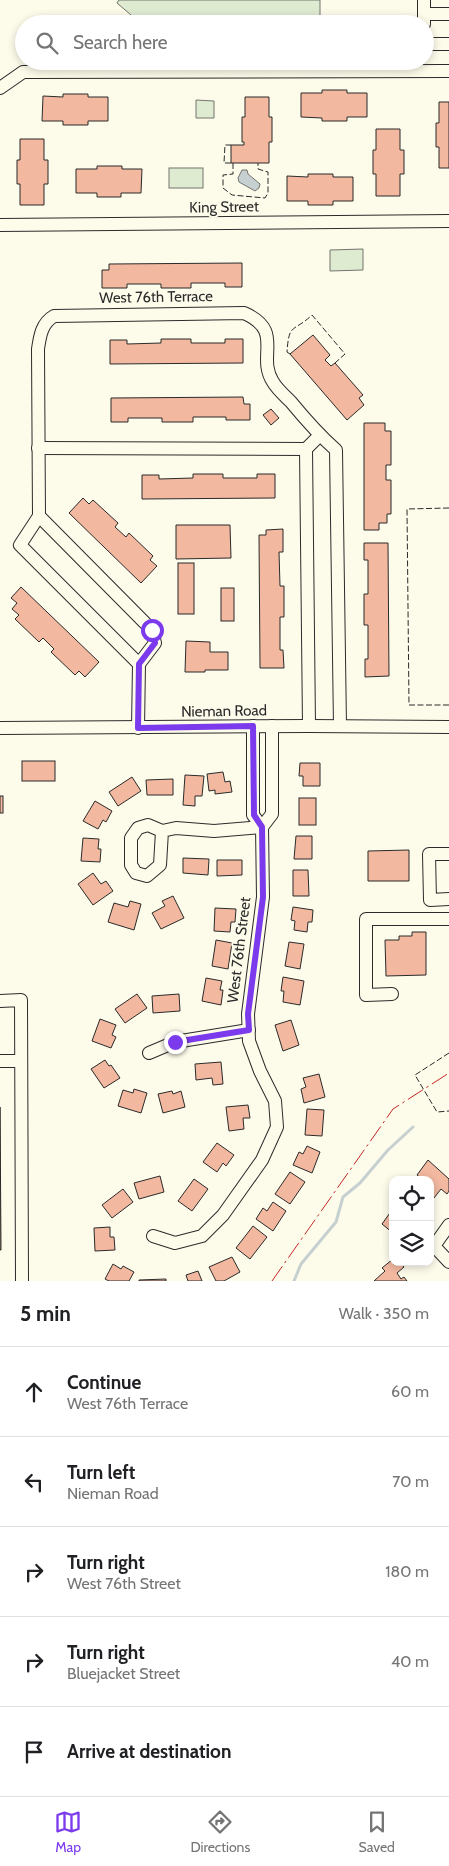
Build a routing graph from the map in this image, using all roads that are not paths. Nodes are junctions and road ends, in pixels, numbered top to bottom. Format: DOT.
graph roads {
  1 [pos="424,0"];
  2 [pos="449,14"];
  3 [pos="424,15"];
  4 [pos="434,17"];
  5 [pos="434,44"];
  6 [pos="449,44"];
  7 [pos="449,71"];
  8 [pos="2,86"];
  9 [pos="449,221"];
  10 [pos="0,225"];
  11 [pos="320,436"];
  12 [pos="38,448"];
  13 [pos="306,449"];
  14 [pos="39,516"];
  15 [pos="139,664"];
  16 [pos="253,726"];
  17 [pos="272,726"];
  18 [pos="309,726"];
  19 [pos="340,726"];
  20 [pos="449,727"];
  21 [pos="0,728"];
  22 [pos="138,728"];
  23 [pos="262,827"];
  24 [pos="162,831"];
  25 [pos="449,854"];
  26 [pos="449,899"];
  27 [pos="449,919"];
  28 [pos="392,994"];
  29 [pos="0,1000"];
  30 [pos="249,1030"];
  31 [pos="150,1053"];
  32 [pos="0,1060"];
  33 [pos="21,1061"];
  34 [pos="449,1225"];
  35 [pos="153,1236"];
  36 [pos="449,1262"];
  37 [pos="22,1281"];
  1 -- 3 [label="street"];
  2 -- 4 [label="street"];
  5 -- 6 [label="street"];
  7 -- 8 [label="street"];
  9 -- 10 [label="street, King Street"];
  11 -- 12 [label="street, West 76th Terrace"];
  11 -- 13 [label="street"];
  11 -- 19 [label="street, West 76th Terrace"];
  12 -- 13 [label="street"];
  12 -- 14 [label="street, West 76th Terrace"];
  13 -- 18 [label="street"];
  14 -- 15 [label="street"];
  14 -- 15 [label="street"];
  15 -- 22 [label="street"];
  16 -- 17 [label="street, Nieman Road"];
  16 -- 22 [label="street, Nieman Road"];
  16 -- 23 [label="street, West 76th Street"];
  17 -- 18 [label="street, Nieman Road"];
  17 -- 23 [label="street, West 76th Street"];
  18 -- 19 [label="street, Nieman Road"];
  19 -- 20 [label="street, Nieman Road"];
  21 -- 22 [label="street, Nieman Road"];
  23 -- 24 [label="street"];
  23 -- 30 [label="street, West 76th Street"];
  25 -- 26 [label="street"];
  27 -- 28 [label="street"];
  29 -- 33 [label="street"];
  30 -- 31 [label="street"];
  30 -- 35 [label="street, West 76th Street"];
  32 -- 33 [label="street"];
  33 -- 37 [label="street"];
  34 -- 36 [label="street"];
}
